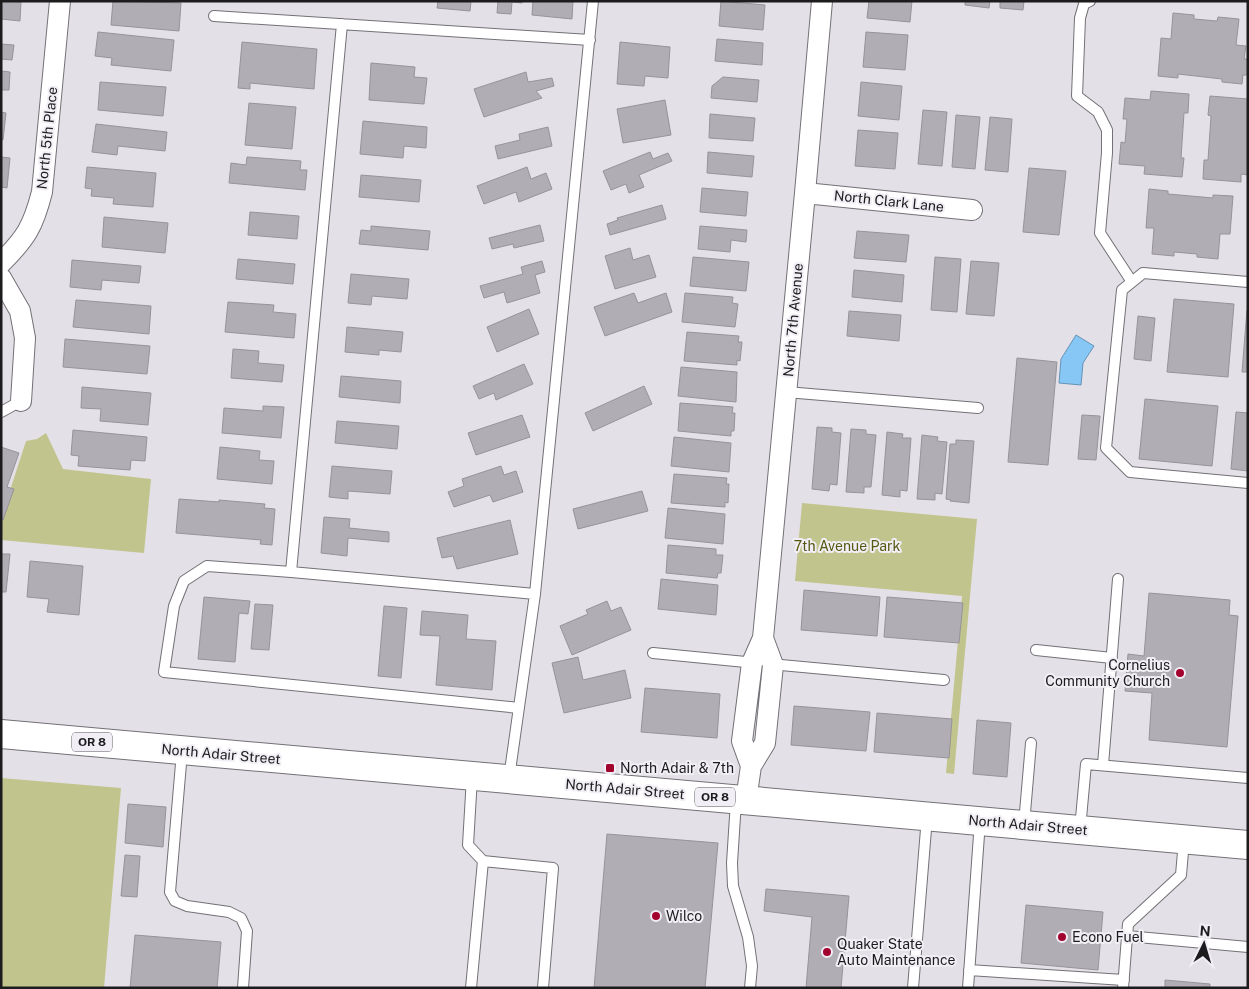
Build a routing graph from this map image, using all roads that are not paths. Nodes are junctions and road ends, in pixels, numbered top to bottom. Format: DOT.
graph roads {
  1 [pos="60,1"];
  2 [pos="593,1"];
  3 [pos="822,1"];
  4 [pos="1090,1"];
  5 [pos="214,16"];
  6 [pos="342,24"];
  7 [pos="590,40"];
  8 [pos="805,193"];
  9 [pos="972,210"];
  10 [pos="1,263"];
  11 [pos="1,278"];
  12 [pos="1132,282"];
  13 [pos="1248,282"];
  14 [pos="786,392"];
  15 [pos="21,401"];
  16 [pos="978,408"];
  17 [pos="1,412"];
  18 [pos="1248,483"];
  19 [pos="291,572"];
  20 [pos="1118,579"];
  21 [pos="535,594"];
  22 [pos="763,638"];
  23 [pos="1036,650"];
  24 [pos="653,652"];
  25 [pos="1112,658"];
  26 [pos="752,663"];
  27 [pos="773,665"];
  28 [pos="944,680"];
  29 [pos="519,708"];
  30 [pos="1,734"];
  31 [pos="1031,743"];
  32 [pos="182,751"];
  33 [pos="1103,765"];
  34 [pos="751,766"];
  35 [pos="472,776"];
  36 [pos="1248,778"];
  37 [pos="509,779"];
  38 [pos="741,799"];
  39 [pos="927,816"];
  40 [pos="980,820"];
  41 [pos="1024,825"];
  42 [pos="1080,830"];
  43 [pos="1184,839"];
  44 [pos="1248,845"];
  45 [pos="483,861"];
  46 [pos="1127,936"];
  47 [pos="1248,947"];
  48 [pos="969,970"];
  49 [pos="1123,984"];
  50 [pos="243,988"];
  51 [pos="471,988"];
  52 [pos="543,988"];
  53 [pos="750,988"];
  54 [pos="913,988"];
  55 [pos="968,988"];
  1 -- 10 [label="street, North 5th Place"];
  2 -- 7 [label="lane"];
  3 -- 8 [label="street, North 7th Avenue"];
  4 -- 12 [label="lane"];
  5 -- 6 [label="lane"];
  6 -- 7 [label="lane"];
  6 -- 19 [label="lane"];
  7 -- 21 [label="lane"];
  8 -- 9 [label="street, North Clark Lane"];
  8 -- 14 [label="street, North 7th Avenue"];
  11 -- 15 [label="street"];
  12 -- 13 [label="lane"];
  12 -- 18 [label="lane"];
  14 -- 16 [label="lane"];
  14 -- 22 [label="street, North 7th Avenue"];
  15 -- 17 [label="lane"];
  19 -- 21 [label="lane"];
  19 -- 29 [label="lane"];
  20 -- 25 [label="lane"];
  21 -- 29 [label="lane"];
  22 -- 26 [label="street, North 7th Avenue"];
  22 -- 27 [label="street, North 7th Avenue"];
  23 -- 25 [label="lane"];
  24 -- 26 [label="lane"];
  25 -- 33 [label="lane"];
  26 -- 27 [label="lane"];
  26 -- 34 [label="street, North 7th Avenue"];
  27 -- 28 [label="lane"];
  27 -- 34 [label="street, North 7th Avenue"];
  29 -- 37 [label="lane"];
  30 -- 32 [label="highway, North Adair Street / OR 8"];
  31 -- 41 [label="lane"];
  32 -- 35 [label="highway, North Adair Street / OR 8"];
  32 -- 50 [label="lane"];
  33 -- 36 [label="lane"];
  33 -- 42 [label="lane"];
  34 -- 38 [label="street, North 7th Avenue"];
  35 -- 37 [label="highway, North Adair Street / OR 8"];
  35 -- 45 [label="lane"];
  37 -- 38 [label="highway, North Adair Street / OR 8"];
  38 -- 39 [label="highway, North Adair Street / OR 8"];
  38 -- 53 [label="lane"];
  39 -- 40 [label="highway, North Adair Street / OR 8"];
  39 -- 54 [label="lane"];
  40 -- 41 [label="highway, North Adair Street / OR 8"];
  40 -- 48 [label="lane"];
  41 -- 42 [label="highway, North Adair Street / OR 8"];
  42 -- 43 [label="highway, North Adair Street / OR 8"];
  43 -- 44 [label="highway, North Adair Street / OR 8"];
  43 -- 46 [label="lane"];
  45 -- 51 [label="lane"];
  45 -- 52 [label="lane"];
  46 -- 47 [label="lane"];
  46 -- 49 [label="lane"];
  48 -- 49 [label="lane"];
  48 -- 55 [label="lane"];
}
